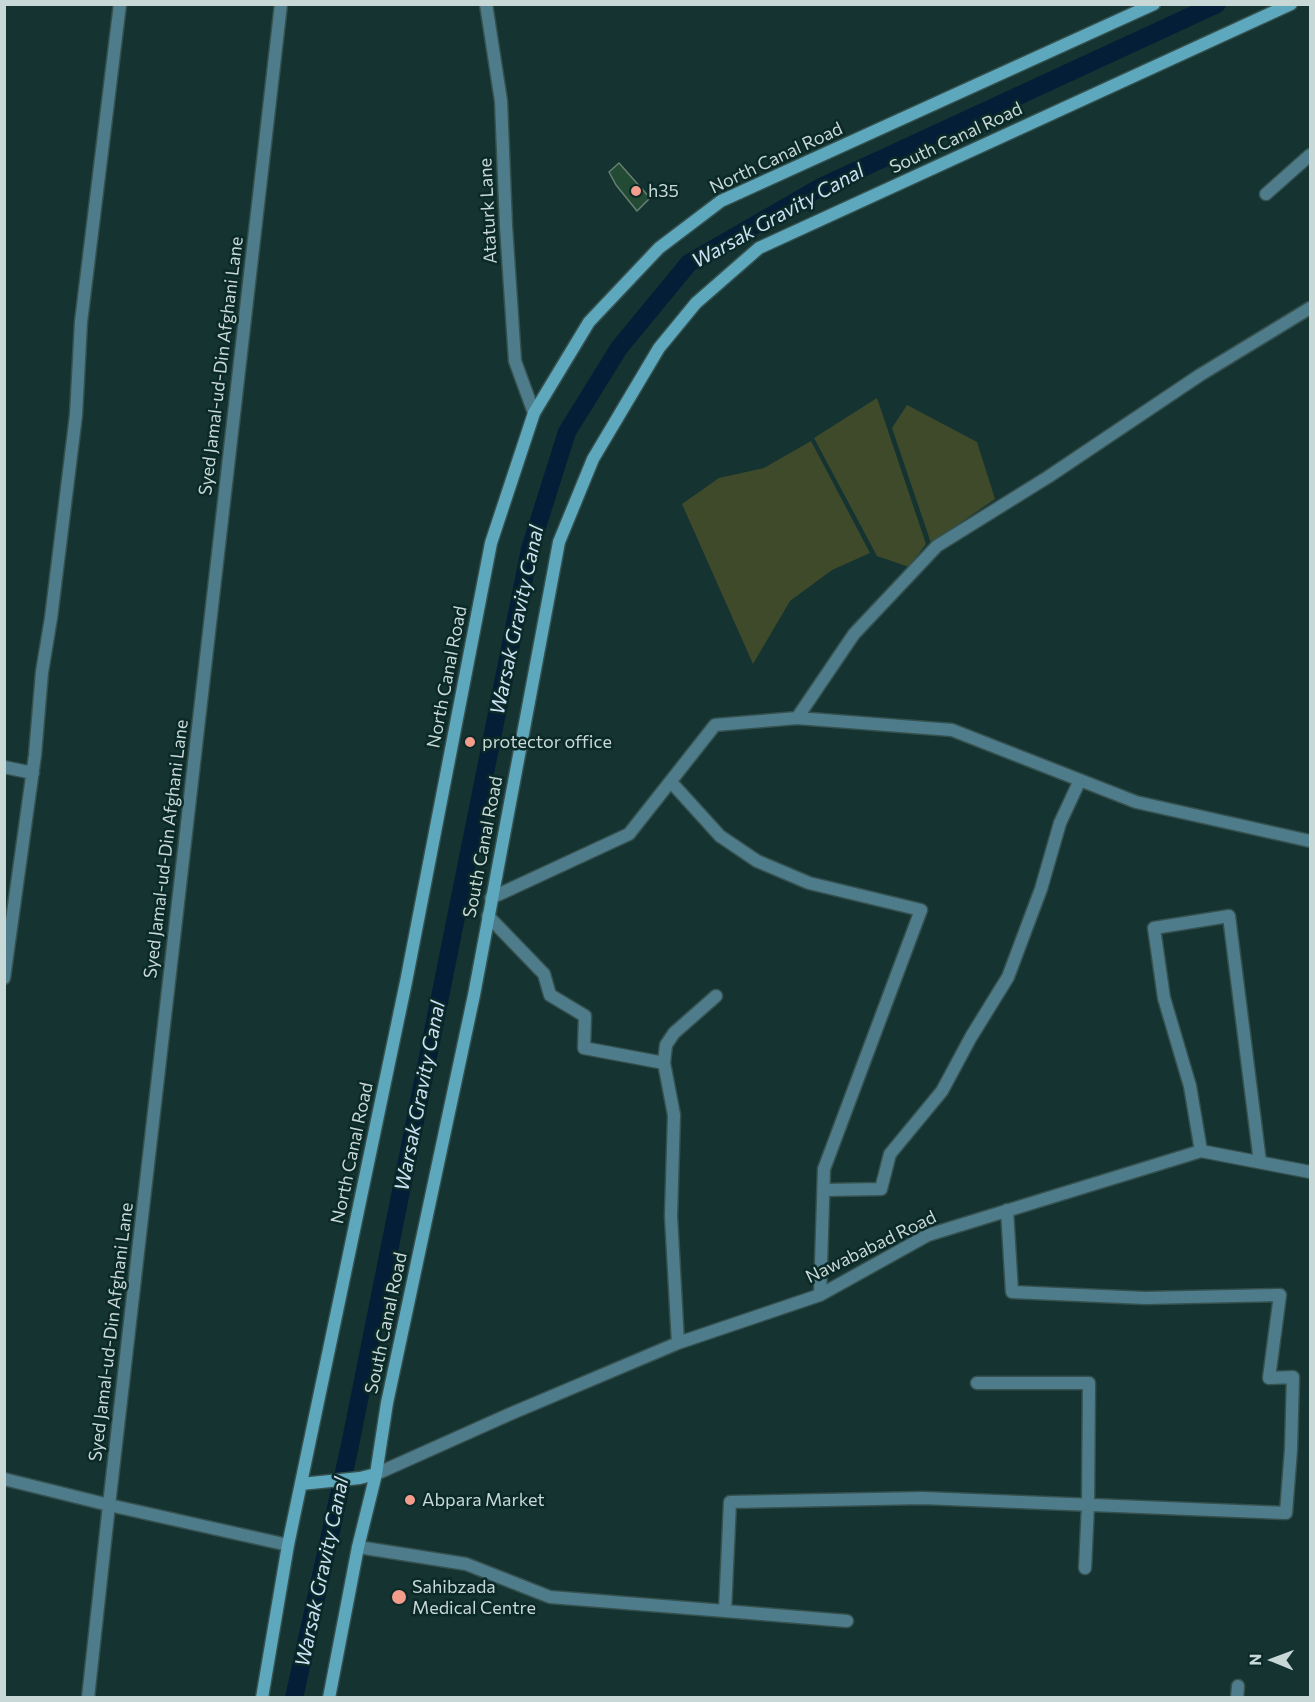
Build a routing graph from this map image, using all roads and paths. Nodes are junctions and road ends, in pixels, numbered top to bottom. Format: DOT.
graph roads {
  1 [pos="120,4"];
  2 [pos="281,4"];
  3 [pos="486,4"];
  4 [pos="1154,4"];
  5 [pos="1291,4"];
  6 [pos="1311,156"];
  7 [pos="1266,195"];
  8 [pos="1311,308"];
  9 [pos="534,414"];
  10 [pos="797,718"];
  11 [pos="4,767"];
  12 [pos="33,773"];
  13 [pos="1080,780"];
  14 [pos="670,782"];
  15 [pos="1311,841"];
  16 [pos="491,898"];
  17 [pos="488,916"];
  18 [pos="4,978"];
  19 [pos="716,996"];
  20 [pos="664,1063"];
  21 [pos="1202,1150"];
  22 [pos="1260,1162"];
  23 [pos="1311,1172"];
  24 [pos="824,1190"];
  25 [pos="1007,1210"];
  26 [pos="820,1295"];
  27 [pos="678,1343"];
  28 [pos="977,1383"];
  29 [pos="376,1474"];
  30 [pos="4,1479"];
  31 [pos="301,1484"];
  32 [pos="109,1505"];
  33 [pos="1088,1505"];
  34 [pos="288,1545"];
  35 [pos="358,1547"];
  36 [pos="1085,1568"];
  37 [pos="725,1611"];
  38 [pos="848,1622"];
  39 [pos="88,1698"];
  40 [pos="262,1698"];
  41 [pos="329,1698"];
  1 -- 12 [label="street"];
  2 -- 32 [label="street, Syed Jamal-ud-Din Afghani Lane"];
  3 -- 9 [label="street, Ataturk Lane"];
  4 -- 9 [label="main road, North Canal Road"];
  5 -- 16 [label="main road, South Canal Road"];
  6 -- 7 [label="street"];
  8 -- 10 [label="street"];
  9 -- 31 [label="main road, North Canal Road"];
  10 -- 13 [label="street"];
  10 -- 14 [label="street"];
  11 -- 12 [label="street"];
  12 -- 18 [label="street"];
  13 -- 15 [label="street"];
  13 -- 24 [label="street"];
  14 -- 16 [label="street"];
  14 -- 24 [label="street"];
  16 -- 17 [label="main road, South Canal Road"];
  17 -- 20 [label="street"];
  17 -- 29 [label="main road, South Canal Road"];
  19 -- 20 [label="street"];
  20 -- 27 [label="street"];
  21 -- 22 [label="street, Nawababad Road"];
  21 -- 22 [label="street"];
  21 -- 25 [label="street, Nawababad Road"];
  22 -- 23 [label="street, Nawababad Road"];
  24 -- 26 [label="street"];
  25 -- 26 [label="street, Nawababad Road"];
  25 -- 33 [label="street"];
  26 -- 27 [label="street, Nawababad Road"];
  27 -- 29 [label="street, Nawababad Road"];
  28 -- 33 [label="street"];
  29 -- 31 [label="main road, Nawababad Road"];
  29 -- 35 [label="main road, South Canal Road"];
  30 -- 32 [label="street"];
  31 -- 34 [label="main road, North Canal Road"];
  32 -- 34 [label="street"];
  32 -- 39 [label="street, Syed Jamal-ud-Din Afghani Lane"];
  33 -- 36 [label="street"];
  33 -- 37 [label="street"];
  34 -- 40 [label="main road, North Canal Road"];
  35 -- 37 [label="street"];
  35 -- 41 [label="main road, South Canal Road"];
  37 -- 38 [label="street"];
}
